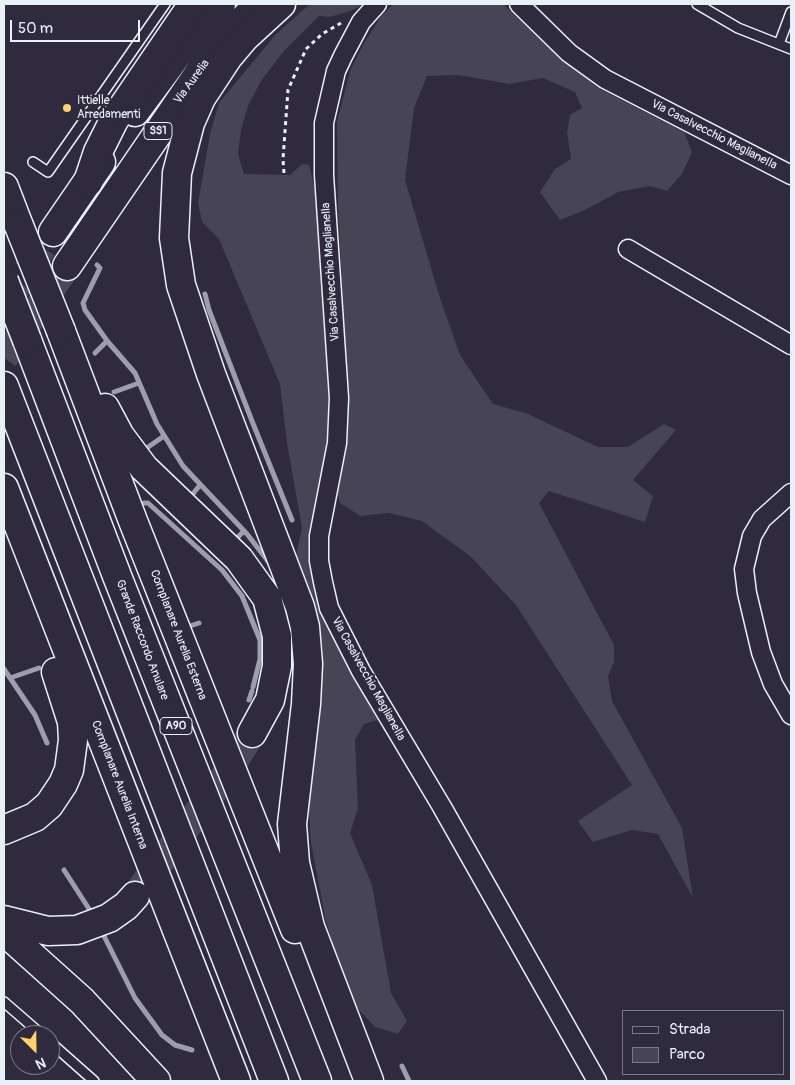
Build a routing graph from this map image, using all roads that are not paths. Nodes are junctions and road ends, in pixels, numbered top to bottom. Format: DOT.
graph roads {
  1 [pos="165,4"];
  2 [pos="193,4"];
  3 [pos="222,4"];
  4 [pos="259,4"];
  5 [pos="281,4"];
  6 [pos="377,4"];
  7 [pos="519,4"];
  8 [pos="697,4"];
  9 [pos="791,12"];
  10 [pos="779,44"];
  11 [pos="791,49"];
  12 [pos="33,162"];
  13 [pos="791,175"];
  14 [pos="88,182"];
  15 [pos="4,187"];
  16 [pos="53,232"];
  17 [pos="628,249"];
  18 [pos="67,266"];
  19 [pos="4,281"];
  20 [pos="65,341"];
  21 [pos="791,345"];
  22 [pos="8,397"];
  23 [pos="4,488"];
  24 [pos="791,493"];
  25 [pos="4,519"];
  26 [pos="791,715"];
  27 [pos="252,732"];
  28 [pos="4,830"];
  29 [pos="126,904"];
  30 [pos="4,920"];
  31 [pos="4,931"];
  32 [pos="4,1002"];
  33 [pos="30,1025"];
  34 [pos="60,1051"];
  35 [pos="94,1081"];
  36 [pos="156,1081"];
  37 [pos="236,1081"];
  38 [pos="274,1081"];
  39 [pos="317,1081"];
  40 [pos="355,1081"];
  41 [pos="369,1081"];
  42 [pos="597,1081"];
  1 -- 12 [label="lane"];
  2 -- 14 [label="highway"];
  3 -- 14 [label="highway, SS1"];
  4 -- 18 [label="highway, Via Aurelia / SS1"];
  5 -- 41 [label="highway"];
  6 -- 42 [label="street, Via Casalvecchio Maglianella"];
  7 -- 13 [label="street, Via Casalvecchio Maglianella"];
  8 -- 10 [label="lane"];
  9 -- 10 [label="lane"];
  10 -- 11 [label="lane"];
  14 -- 16 [label="highway, SS1"];
  15 -- 20 [label="highway, Complanare Aurelia Esterna, bridge"];
  17 -- 21 [label="street"];
  19 -- 39 [label="highway, Grande Raccordo Anulare / A90, bridge"];
  20 -- 27 [label="highway"];
  20 -- 40 [label="highway, Complanare Aurelia Esterna"];
  22 -- 38 [label="highway"];
  23 -- 37 [label="highway, Complanare Aurelia Interna"];
  24 -- 26 [label="street"];
  25 -- 28 [label="highway"];
  29 -- 30 [label="highway"];
  31 -- 36 [label="highway"];
  32 -- 33 [label="lane"];
  34 -- 35 [label="lane"];
}
